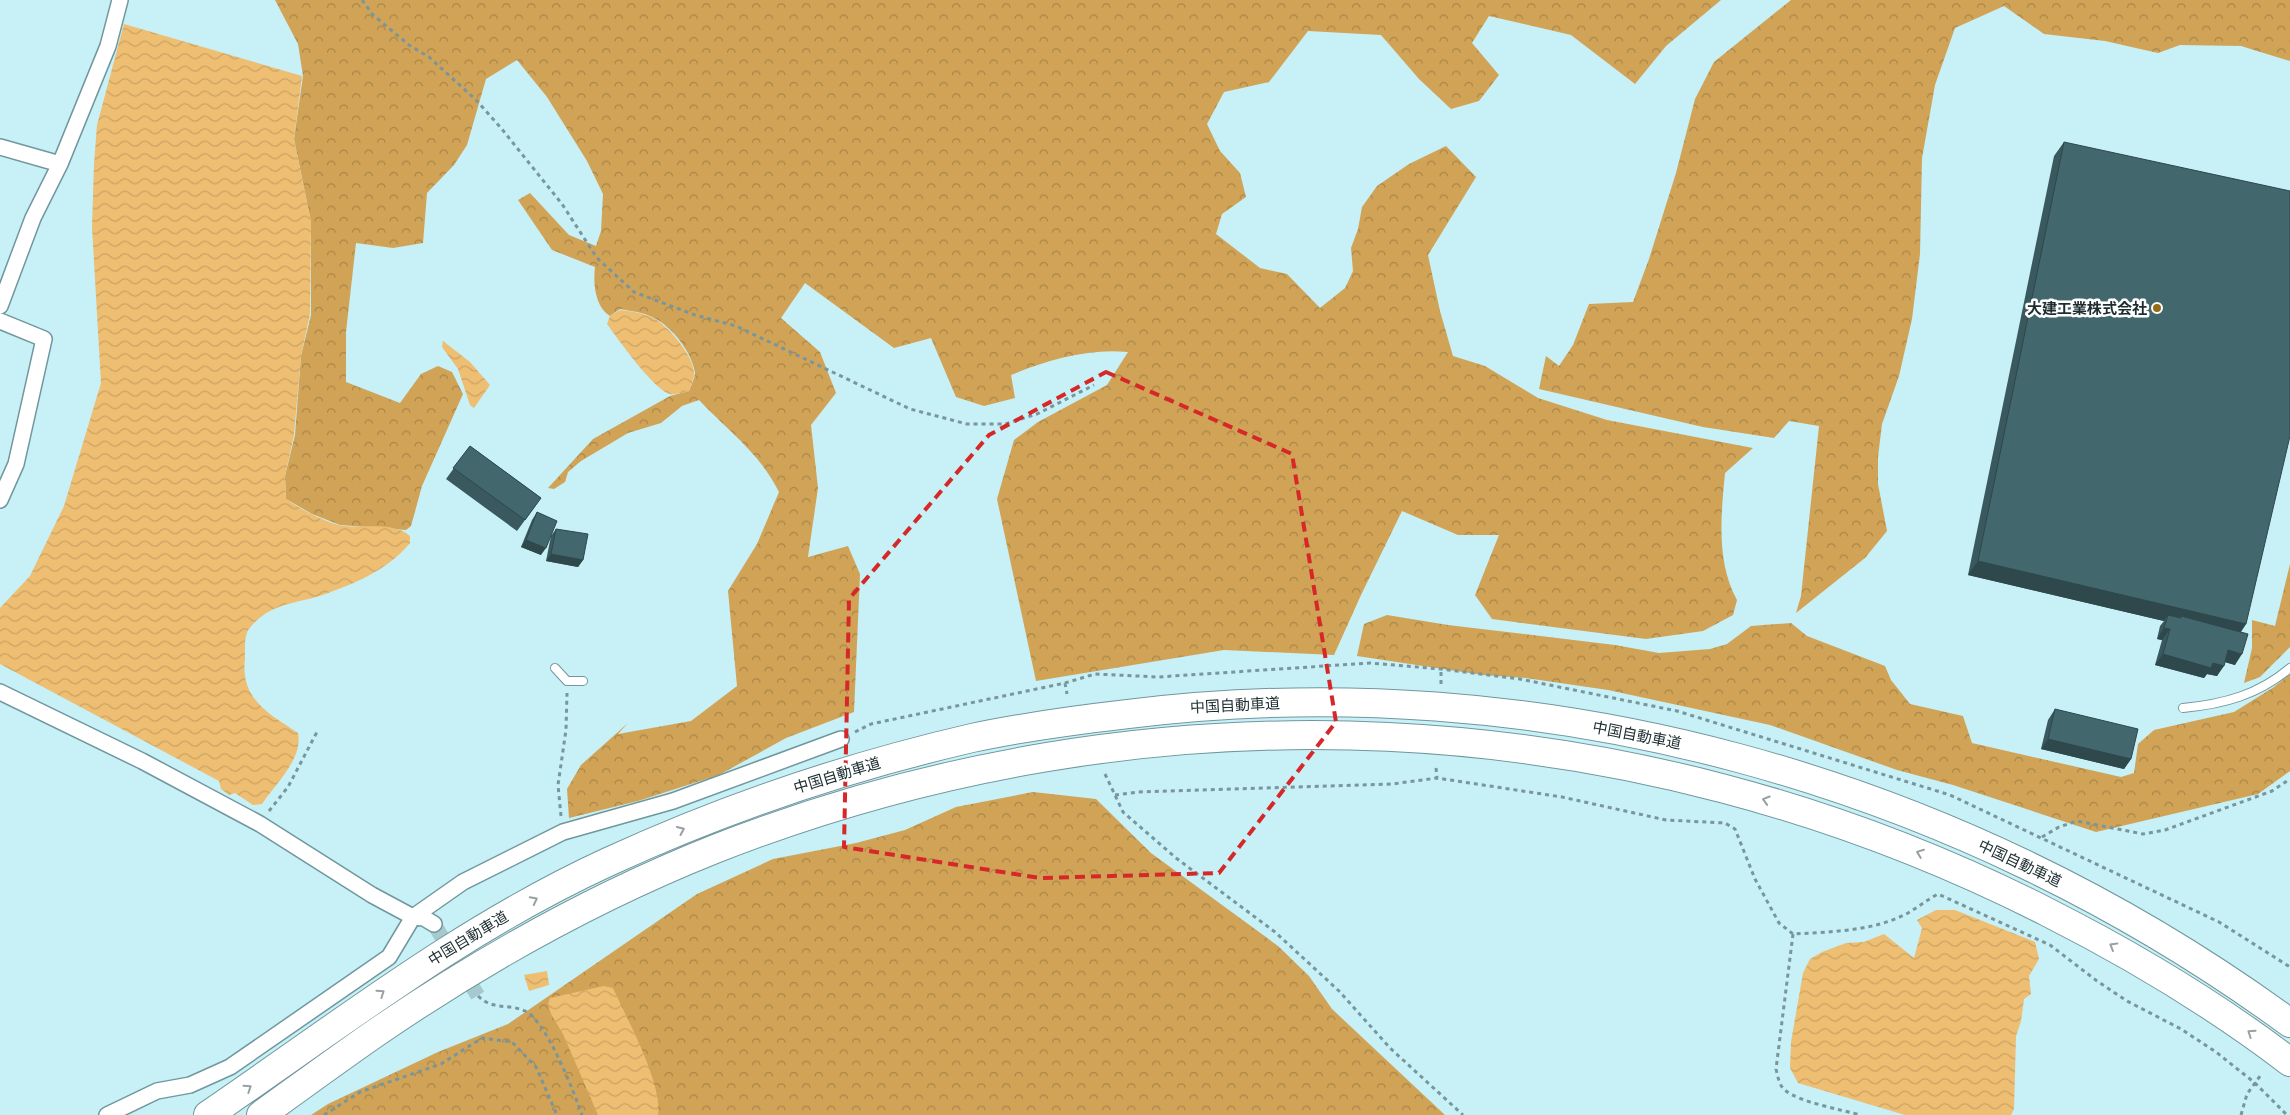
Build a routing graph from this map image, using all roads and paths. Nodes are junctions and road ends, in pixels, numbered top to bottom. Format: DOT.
graph roads {
  1 [pos="120,0"];
  2 [pos="362,0"];
  3 [pos="0,147"];
  4 [pos="60,164"];
  5 [pos="0,306"];
  6 [pos="0,321"];
  7 [pos="1094,385"];
  8 [pos="0,500"];
  9 [pos="555,668"];
  10 [pos="2290,668"];
  11 [pos="1441,669"];
  12 [pos="567,681"];
  13 [pos="583,681"];
  14 [pos="1065,683"];
  15 [pos="1441,684"];
  16 [pos="0,692"];
  17 [pos="1067,694"];
  18 [pos="2184,708"];
  19 [pos="318,730"];
  20 [pos="841,739"];
  21 [pos="1436,768"];
  22 [pos="1105,774"];
  23 [pos="1437,778"];
  24 [pos="2290,780"];
  25 [pos="1115,795"];
  26 [pos="260,824"];
  27 [pos="563,832"];
  28 [pos="2042,838"];
  29 [pos="413,916"];
  30 [pos="434,924"];
  31 [pos="1793,934"];
  32 [pos="478,996"];
  33 [pos="2290,1023"];
  34 [pos="2290,1062"];
  35 [pos="2260,1076"];
  36 [pos="2255,1083"];
  37 [pos="107,1115"];
  38 [pos="208,1115"];
  39 [pos="261,1115"];
  40 [pos="324,1115"];
  41 [pos="557,1115"];
  42 [pos="582,1115"];
  43 [pos="1462,1115"];
  44 [pos="1861,1115"];
  45 [pos="2241,1115"];
  46 [pos="2287,1115"];
  1 -- 4 [label="street"];
  2 -- 7 [label="path"];
  3 -- 4 [label="street"];
  4 -- 5 [label="street"];
  6 -- 8 [label="street"];
  9 -- 12 [label="lane"];
  10 -- 18 [label="lane"];
  11 -- 15 [label="path"];
  12 -- 13 [label="lane"];
  12 -- 27 [label="path"];
  14 -- 17 [label="path"];
  16 -- 26 [label="street"];
  19 -- 26 [label="path"];
  20 -- 27 [label="street"];
  21 -- 23 [label="path"];
  22 -- 25 [label="path"];
  23 -- 25 [label="path"];
  23 -- 31 [label="path"];
  24 -- 28 [label="path"];
  25 -- 43 [label="path"];
  26 -- 29 [label="street"];
  27 -- 29 [label="street"];
  29 -- 30 [label="street"];
  29 -- 37 [label="street"];
  31 -- 36 [label="path"];
  31 -- 44 [label="path"];
  32 -- 42 [label="path"];
  38 -- 33 [label="highway, 中国自動車道, one-way"];
  34 -- 39 [label="highway, 中国自動車道, one-way"];
  35 -- 36 [label="path"];
  36 -- 45 [label="path"];
  36 -- 46 [label="path"];
  40 -- 41 [label="path"];
}
